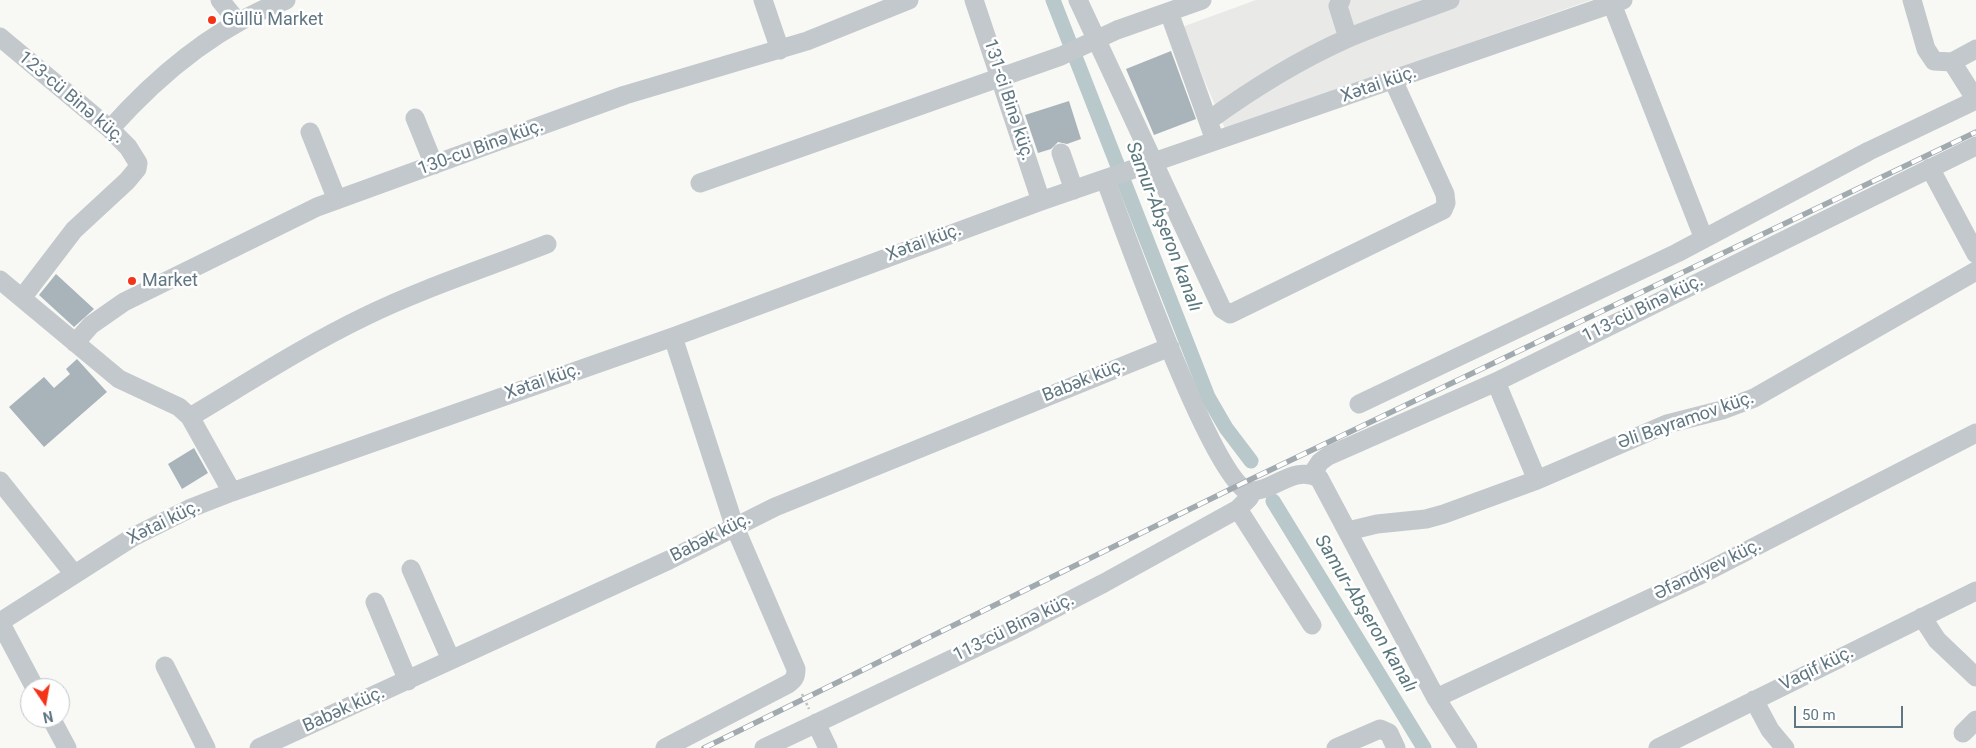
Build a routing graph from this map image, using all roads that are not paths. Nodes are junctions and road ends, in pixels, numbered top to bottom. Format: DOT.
graph roads {
  1 [pos="220,0"];
  2 [pos="286,0"];
  3 [pos="763,0"];
  4 [pos="909,0"];
  5 [pos="974,0"];
  6 [pos="1078,0"];
  7 [pos="1202,0"];
  8 [pos="1341,0"];
  9 [pos="1450,0"];
  10 [pos="1912,0"];
  11 [pos="1618,2"];
  12 [pos="1169,12"];
  13 [pos="238,21"];
  14 [pos="0,37"];
  15 [pos="1348,38"];
  16 [pos="1091,43"];
  17 [pos="1976,49"];
  18 [pos="780,50"];
  19 [pos="1952,62"];
  20 [pos="1002,78"];
  21 [pos="1393,80"];
  22 [pos="1976,100"];
  23 [pos="414,118"];
  24 [pos="1208,121"];
  25 [pos="110,129"];
  26 [pos="310,132"];
  27 [pos="1216,142"];
  28 [pos="1976,146"];
  29 [pos="1061,152"];
  30 [pos="1154,162"];
  31 [pos="434,165"];
  32 [pos="1930,168"];
  33 [pos="1105,179"];
  34 [pos="700,183"];
  35 [pos="1074,190"];
  36 [pos="337,200"];
  37 [pos="1041,201"];
  38 [pos="1704,239"];
  39 [pos="547,244"];
  40 [pos="1976,254"];
  41 [pos="1976,271"];
  42 [pos="0,280"];
  43 [pos="22,298"];
  44 [pos="673,337"];
  45 [pos="75,343"];
  46 [pos="1170,347"];
  47 [pos="1496,382"];
  48 [pos="1359,404"];
  49 [pos="190,417"];
  50 [pos="1976,433"];
  51 [pos="1312,474"];
  52 [pos="1537,480"];
  53 [pos="0,481"];
  54 [pos="232,492"];
  55 [pos="1253,492"];
  56 [pos="1238,508"];
  57 [pos="734,525"];
  58 [pos="1348,530"];
  59 [pos="410,569"];
  60 [pos="74,574"];
  61 [pos="1976,591"];
  62 [pos="376,602"];
  63 [pos="1922,616"];
  64 [pos="0,622"];
  65 [pos="1312,625"];
  66 [pos="451,660"];
  67 [pos="165,666"];
  68 [pos="1976,677"];
  69 [pos="30,678"];
  70 [pos="408,681"];
  71 [pos="1436,698"];
  72 [pos="1754,700"];
  73 [pos="816,724"];
  74 [pos="56,728"];
  75 [pos="1692,740"];
  76 [pos="67,748"];
  77 [pos="206,748"];
  78 [pos="259,748"];
  79 [pos="665,748"];
  80 [pos="764,748"];
  81 [pos="828,748"];
  82 [pos="1336,748"];
  83 [pos="1396,748"];
  84 [pos="1468,748"];
  85 [pos="1658,748"];
  86 [pos="1786,748"];
  1 -- 13 [label="street"];
  2 -- 13 [label="street"];
  3 -- 18 [label="street"];
  4 -- 18 [label="street, 130-cu Binə küç."];
  5 -- 20 [label="street, 131-ci Binə küç."];
  6 -- 16 [label="street"];
  7 -- 12 [label="street"];
  8 -- 15 [label="street"];
  9 -- 15 [label="street"];
  10 -- 19 [label="street"];
  11 -- 21 [label="street, Xətai küç."];
  11 -- 38 [label="street"];
  12 -- 16 [label="street"];
  12 -- 24 [label="street"];
  13 -- 25 [label="street"];
  14 -- 25 [label="street, 123-cü Binə küç."];
  15 -- 24 [label="street"];
  16 -- 20 [label="street"];
  16 -- 30 [label="street"];
  17 -- 19 [label="street"];
  18 -- 31 [label="street, 130-cu Binə küç."];
  19 -- 22 [label="street"];
  20 -- 34 [label="street"];
  20 -- 37 [label="street, 131-ci Binə küç."];
  21 -- 27 [label="street, Xətai küç."];
  21 -- 30 [label="street"];
  22 -- 38 [label="street"];
  23 -- 31 [label="street"];
  24 -- 27 [label="street"];
  25 -- 43 [label="street, 123-cü Binə küç."];
  26 -- 36 [label="street"];
  27 -- 30 [label="street, Xətai küç."];
  28 -- 32 [label="street, 113-cü Binə küç."];
  29 -- 35 [label="street"];
  30 -- 33 [label="street, Xətai küç."];
  31 -- 36 [label="street, 130-cu Binə küç."];
  32 -- 40 [label="street"];
  32 -- 47 [label="street, 113-cü Binə küç."];
  33 -- 35 [label="street, Xətai küç."];
  33 -- 46 [label="street"];
  35 -- 37 [label="street, Xətai küç."];
  36 -- 45 [label="street, 130-cu Binə küç."];
  37 -- 44 [label="street, Xətai küç."];
  38 -- 48 [label="street"];
  39 -- 49 [label="street"];
  41 -- 52 [label="street, Əli Bayramov küç."];
  42 -- 43 [label="street"];
  43 -- 45 [label="street"];
  44 -- 54 [label="street, Xətai küç."];
  44 -- 57 [label="street"];
  45 -- 49 [label="street"];
  46 -- 55 [label="street"];
  46 -- 57 [label="street, Babək küç."];
  47 -- 51 [label="street, 113-cü Binə küç."];
  47 -- 52 [label="street"];
  49 -- 54 [label="street"];
  50 -- 71 [label="street, Əfəndiyev küç."];
  51 -- 55 [label="street"];
  51 -- 58 [label="street"];
  52 -- 58 [label="street, Əli Bayramov küç."];
  53 -- 60 [label="street"];
  54 -- 60 [label="street, Xətai küç."];
  55 -- 56 [label="street, 113-cü Binə küç."];
  56 -- 65 [label="street"];
  56 -- 73 [label="street, 113-cü Binə küç."];
  57 -- 66 [label="street, Babək küç."];
  57 -- 79 [label="street"];
  58 -- 71 [label="street"];
  59 -- 66 [label="street"];
  60 -- 64 [label="street, Xətai küç."];
  61 -- 63 [label="street, Vaqif küç."];
  62 -- 70 [label="street"];
  63 -- 68 [label="street"];
  63 -- 72 [label="street, Vaqif küç."];
  64 -- 69 [label="street"];
  66 -- 70 [label="street, Babək küç."];
  67 -- 77 [label="street"];
  70 -- 78 [label="street, Babək küç."];
  71 -- 84 [label="street"];
  72 -- 75 [label="street, Vaqif küç."];
  72 -- 86 [label="street"];
  73 -- 80 [label="street, 113-cü Binə küç."];
  73 -- 81 [label="street"];
  74 -- 76 [label="street"];
  75 -- 85 [label="street, Vaqif küç."];
  82 -- 83 [label="street"];
}
